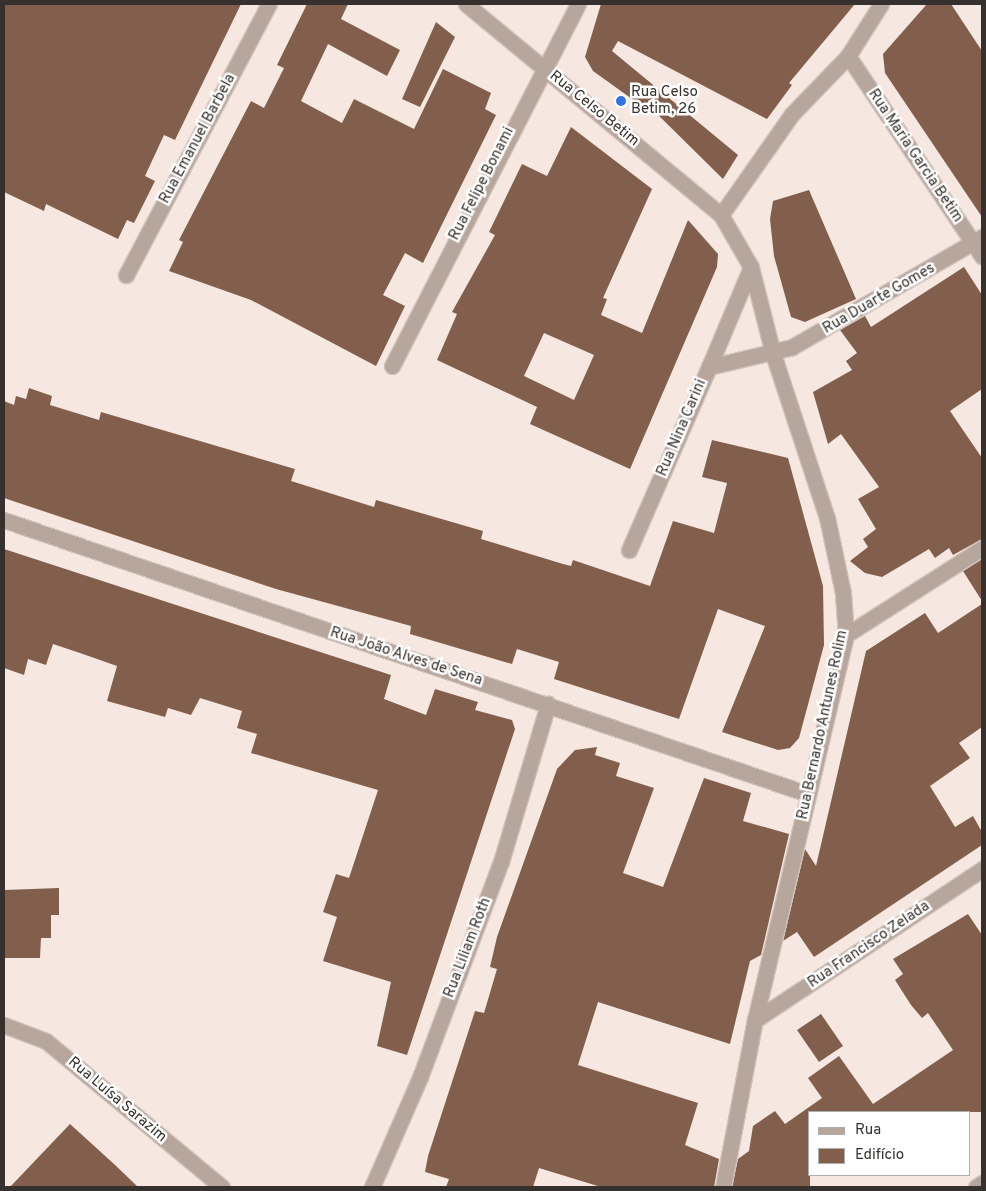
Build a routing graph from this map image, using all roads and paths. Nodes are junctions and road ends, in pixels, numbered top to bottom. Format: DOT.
graph roads {
  1 [pos="269,4"];
  2 [pos="466,4"];
  3 [pos="578,4"];
  4 [pos="881,4"];
  5 [pos="848,56"];
  6 [pos="543,68"];
  7 [pos="721,215"];
  8 [pos="978,240"];
  9 [pos="982,256"];
  10 [pos="750,267"];
  11 [pos="126,275"];
  12 [pos="773,354"];
  13 [pos="392,366"];
  14 [pos="709,367"];
  15 [pos="4,520"];
  16 [pos="982,548"];
  17 [pos="630,550"];
  18 [pos="846,635"];
  19 [pos="548,704"];
  20 [pos="808,794"];
  21 [pos="982,869"];
  22 [pos="755,1020"];
  23 [pos="4,1025"];
  24 [pos="982,1183"];
  25 [pos="222,1187"];
  26 [pos="372,1187"];
  27 [pos="724,1187"];
  28 [pos="976,1187"];
  1 -- 11 [label="street, Rua Emanuel Barbela"];
  2 -- 6 [label="street, Rua Celso Betim"];
  3 -- 6 [label="street, Rua Felipe Bonami"];
  4 -- 5 [label="street"];
  5 -- 7 [label="street"];
  5 -- 8 [label="street, Rua Maria Garcia Betim"];
  6 -- 7 [label="street, Rua Celso Betim"];
  6 -- 13 [label="street, Rua Felipe Bonami"];
  7 -- 10 [label="street, Rua Bernardo Antunes Rolim"];
  8 -- 9 [label="street, Rua Maria Garcia Betim"];
  8 -- 12 [label="street, Rua Duarte Gomes"];
  10 -- 12 [label="street, Rua Bernardo Antunes Rolim"];
  10 -- 14 [label="street"];
  12 -- 14 [label="street, Rua Nina Carini"];
  12 -- 18 [label="street, Rua Bernardo Antunes Rolim"];
  14 -- 17 [label="street, Rua Nina Carini"];
  15 -- 19 [label="street, Rua João Alves de Sena"];
  16 -- 18 [label="street"];
  18 -- 20 [label="street, Rua Bernardo Antunes Rolim"];
  19 -- 20 [label="street, Rua João Alves de Sena"];
  19 -- 26 [label="street, Rua Liliam Roth"];
  20 -- 22 [label="street, Rua Bernardo Antunes Rolim"];
  21 -- 22 [label="street, Rua Francisco Zelada"];
  22 -- 27 [label="street, Rua Bernardo Antunes Rolim"];
  23 -- 25 [label="street, Rua Luísa Sarazim"];
  24 -- 28 [label="street"];
}
